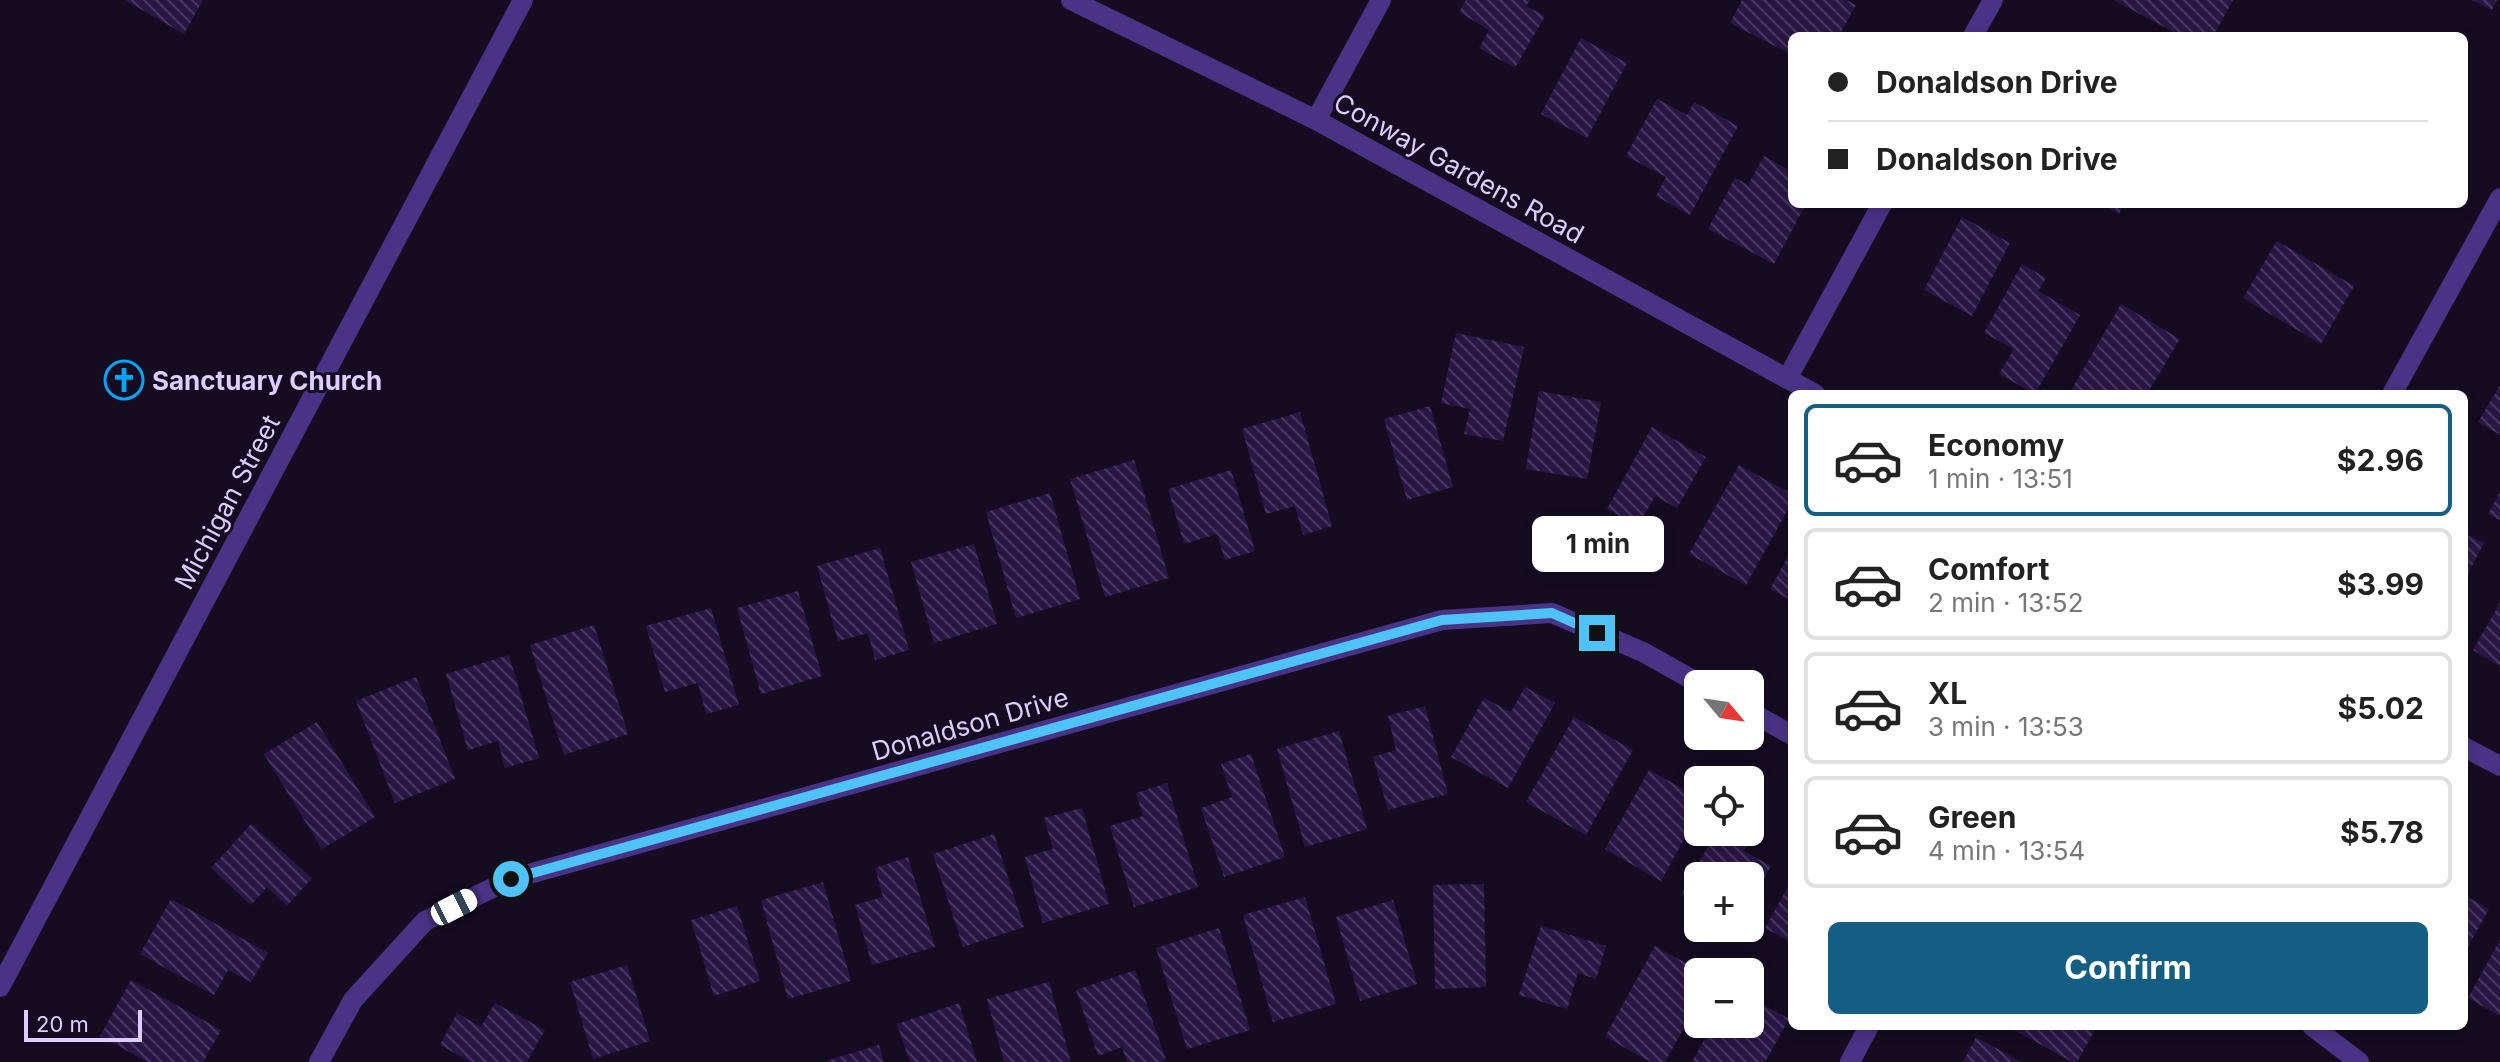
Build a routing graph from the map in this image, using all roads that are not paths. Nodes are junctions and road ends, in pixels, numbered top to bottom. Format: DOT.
graph roads {
  1 [pos="523,0"];
  2 [pos="1071,0"];
  3 [pos="1381,0"];
  4 [pos="1993,0"];
  5 [pos="1975,32"];
  6 [pos="1316,120"];
  7 [pos="2500,198"];
  8 [pos="1880,208"];
  9 [pos="1787,379"];
  10 [pos="1808,390"];
  11 [pos="2394,390"];
  12 [pos="1684,675"];
  13 [pos="1764,720"];
  14 [pos="1788,733"];
  15 [pos="2468,749"];
  16 [pos="2500,766"];
  17 [pos="0,987"];
  18 [pos="1867,1030"];
  19 [pos="2317,1030"];
  20 [pos="319,1062"];
  21 [pos="1850,1062"];
  22 [pos="2359,1062"];
  1 -- 17 [label="street, Michigan Street"];
  2 -- 6 [label="street, Conway Gardens Road"];
  3 -- 6 [label="street"];
  4 -- 5 [label="street"];
  6 -- 9 [label="street, Conway Gardens Road"];
  7 -- 11 [label="street"];
  8 -- 9 [label="street"];
  9 -- 10 [label="street, Conway Gardens Road"];
  12 -- 20 [label="street, Donaldson Drive"];
  13 -- 14 [label="street"];
  15 -- 16 [label="street"];
  18 -- 21 [label="street"];
  19 -- 22 [label="street"];
}
